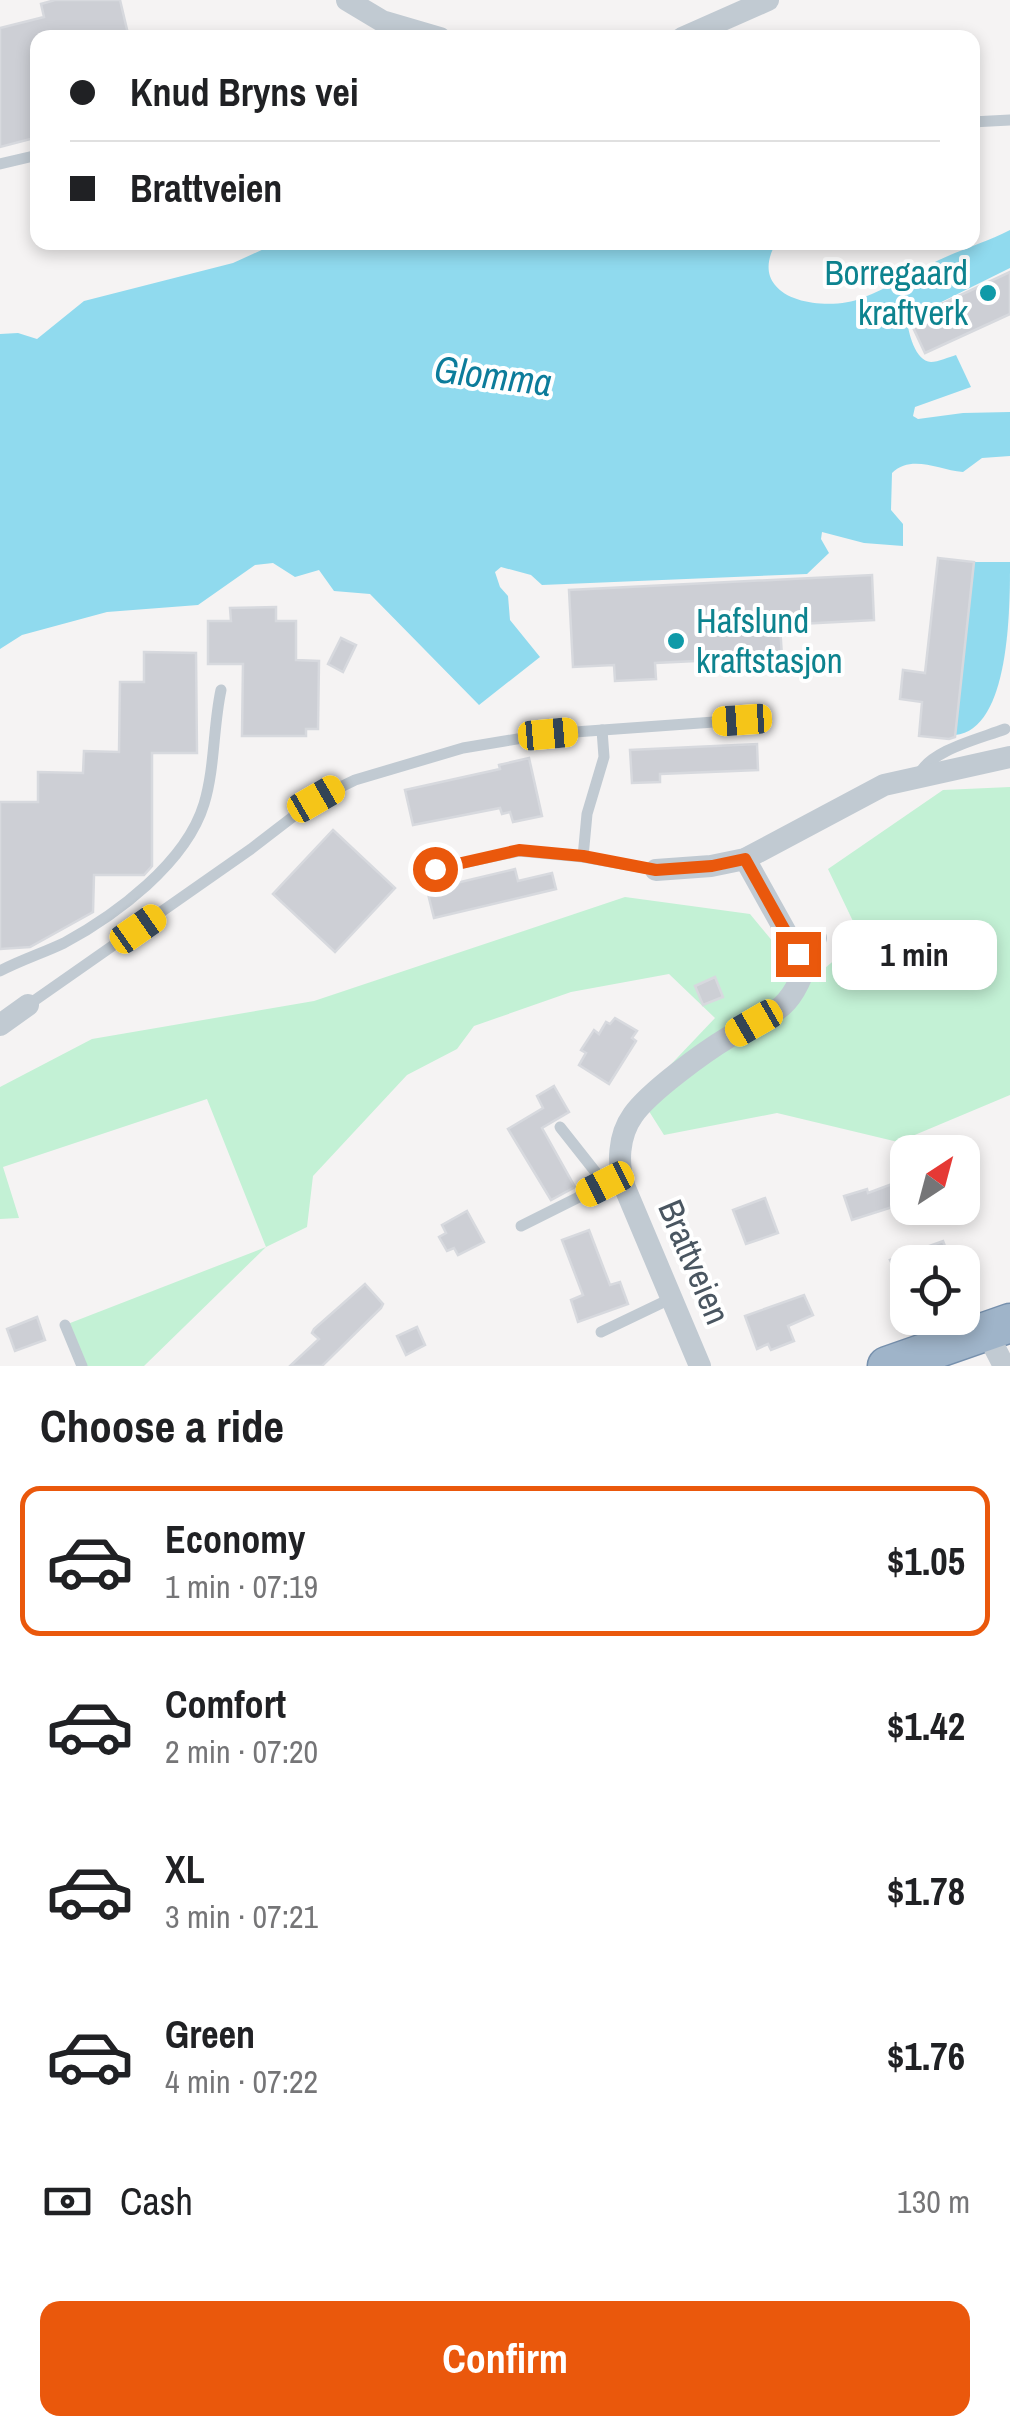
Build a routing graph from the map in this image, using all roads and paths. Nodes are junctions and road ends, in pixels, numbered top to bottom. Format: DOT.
graph roads {
  1 [pos="348,0"];
  2 [pos="768,0"];
  3 [pos="413,30"];
  4 [pos="709,30"];
  5 [pos="1010,120"];
  6 [pos="980,122"];
  7 [pos="30,157"];
  8 [pos="0,164"];
  9 [pos="221,690"];
  10 [pos="742,720"];
  11 [pos="1005,729"];
  12 [pos="602,730"];
  13 [pos="1010,758"];
  14 [pos="918,776"];
  15 [pos="583,856"];
  16 [pos="745,859"];
  17 [pos="435,869"];
  18 [pos="656,870"];
  19 [pos="816,938"];
  20 [pos="0,971"];
  21 [pos="802,971"];
  22 [pos="28,1006"];
  23 [pos="0,1024"];
  24 [pos="560,1127"];
  25 [pos="615,1186"];
  26 [pos="521,1226"];
  27 [pos="672,1298"];
  28 [pos="65,1325"];
  29 [pos="998,1327"];
  30 [pos="601,1332"];
  31 [pos="82,1366"];
  32 [pos="700,1366"];
  33 [pos="886,1366"];
  34 [pos="1004,1366"];
  1 -- 3 [label="street"];
  2 -- 4 [label="street"];
  5 -- 6 [label="lane"];
  7 -- 8 [label="lane"];
  9 -- 20 [label="lane"];
  10 -- 12 [label="lane"];
  11 -- 14 [label="lane"];
  12 -- 15 [label="lane"];
  12 -- 22 [label="lane"];
  13 -- 14 [label="street"];
  14 -- 16 [label="street"];
  15 -- 17 [label="lane"];
  15 -- 18 [label="lane"];
  16 -- 18 [label="street"];
  16 -- 21 [label="street"];
  19 -- 21 [label="street, Brattveien"];
  21 -- 25 [label="street, Brattveien"];
  22 -- 23 [label="street"];
  24 -- 25 [label="lane"];
  25 -- 26 [label="lane"];
  25 -- 27 [label="street, Brattveien"];
  27 -- 30 [label="lane"];
  27 -- 32 [label="street, Brattveien"];
  28 -- 31 [label="lane"];
  29 -- 33 [label="highway"];
  29 -- 34 [label="street"];
}
